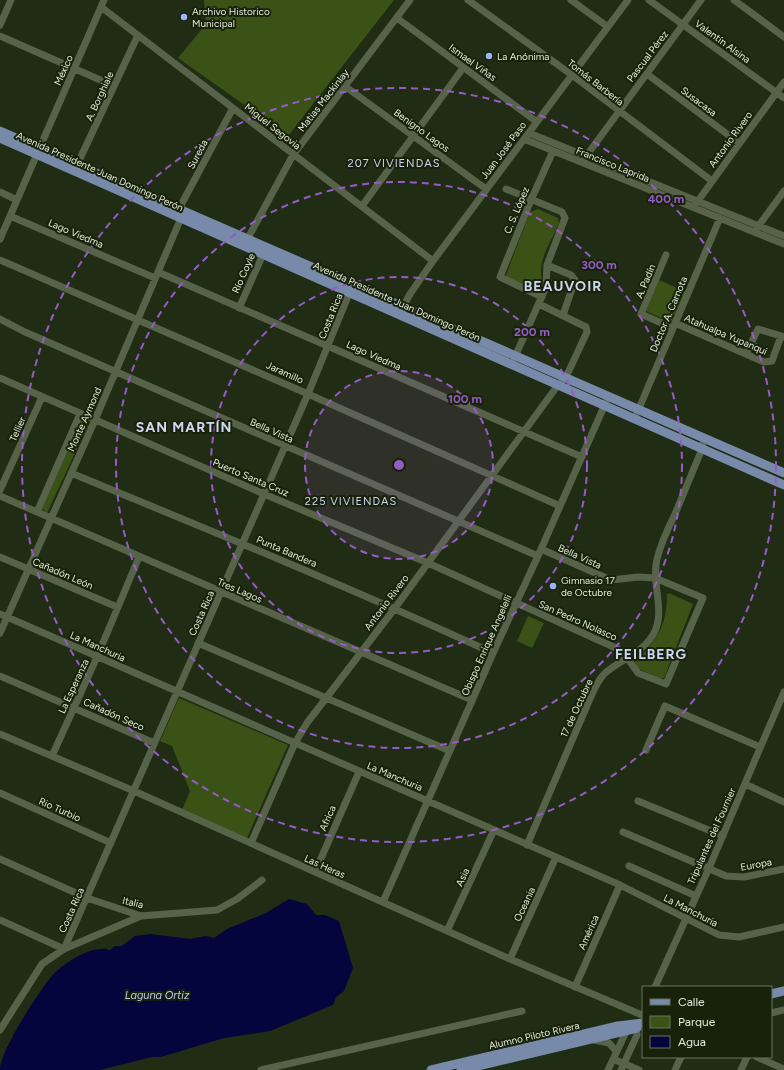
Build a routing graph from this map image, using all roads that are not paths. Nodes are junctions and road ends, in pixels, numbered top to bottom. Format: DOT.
graph roads {
  1 [pos="11,0"];
  2 [pos="410,0"];
  3 [pos="468,0"];
  4 [pos="571,0"];
  5 [pos="628,0"];
  6 [pos="649,0"];
  7 [pos="701,0"];
  8 [pos="734,0"];
  9 [pos="103,4"];
  10 [pos="396,18"];
  11 [pos="683,24"];
  12 [pos="0,25"];
  13 [pos="608,27"];
  14 [pos="138,35"];
  15 [pos="0,36"];
  16 [pos="784,38"];
  17 [pos="74,68"];
  18 [pos="463,68"];
  19 [pos="647,74"];
  20 [pos="572,75"];
  21 [pos="784,82"];
  22 [pos="114,86"];
  23 [pos="346,86"];
  24 [pos="776,92"];
  25 [pos="784,98"];
  26 [pos="233,108"];
  27 [pos="618,111"];
  28 [pos="537,122"];
  29 [pos="0,130"];
  30 [pos="526,136"];
  31 [pos="414,137"];
  32 [pos="0,138"];
  33 [pos="739,143"];
  34 [pos="553,151"];
  35 [pos="38,152"];
  36 [pos="293,155"];
  37 [pos="584,159"];
  38 [pos="77,165"];
  39 [pos="712,181"];
  40 [pos="486,189"];
  41 [pos="506,189"];
  42 [pos="784,191"];
  43 [pos="0,192"];
  44 [pos="17,200"];
  45 [pos="531,200"];
  46 [pos="695,204"];
  47 [pos="362,206"];
  48 [pos="181,214"];
  49 [pos="10,216"];
  50 [pos="720,218"];
  51 [pos="757,229"];
  52 [pos="784,236"];
  53 [pos="0,238"];
  54 [pos="249,243"];
  55 [pos="784,244"];
  56 [pos="265,250"];
  57 [pos="666,256"];
  58 [pos="0,260"];
  59 [pos="433,261"];
  60 [pos="547,265"];
  61 [pos="156,275"];
  62 [pos="352,289"];
  63 [pos="542,297"];
  64 [pos="539,304"];
  65 [pos="405,307"];
  66 [pos="239,308"];
  67 [pos="641,314"];
  68 [pos="399,315"];
  69 [pos="563,315"];
  70 [pos="0,319"];
  71 [pos="137,319"];
  72 [pos="674,325"];
  73 [pos="783,337"];
  74 [pos="328,346"];
  75 [pos="746,354"];
  76 [pos="515,355"];
  77 [pos="512,365"];
  78 [pos="116,371"];
  79 [pos="566,377"];
  80 [pos="1,380"];
  81 [pos="558,385"];
  82 [pos="308,394"];
  83 [pos="608,396"];
  84 [pos="42,397"];
  85 [pos="605,405"];
  86 [pos="638,410"];
  87 [pos="80,414"];
  88 [pos="634,418"];
  89 [pos="95,420"];
  90 [pos="525,432"];
  91 [pos="704,438"];
  92 [pos="285,447"];
  93 [pos="702,449"];
  94 [pos="582,457"];
  95 [pos="71,473"];
  96 [pos="784,473"];
  97 [pos="493,475"];
  98 [pos="784,485"];
  99 [pos="0,490"];
  100 [pos="264,494"];
  101 [pos="0,496"];
  102 [pos="560,506"];
  103 [pos="37,512"];
  104 [pos="50,518"];
  105 [pos="457,522"];
  106 [pos="243,543"];
  107 [pos="540,553"];
  108 [pos="0,557"];
  109 [pos="139,557"];
  110 [pos="428,563"];
  111 [pos="27,569"];
  112 [pos="655,578"];
  113 [pos="221,592"];
  114 [pos="516,603"];
  115 [pos="117,608"];
  116 [pos="395,608"];
  117 [pos="3,616"];
  118 [pos="0,634"];
  119 [pos="198,643"];
  120 [pos="361,652"];
  121 [pos="492,653"];
  122 [pos="97,657"];
  123 [pos="628,659"];
  124 [pos="0,676"];
  125 [pos="666,684"];
  126 [pos="176,692"];
  127 [pos="784,692"];
  128 [pos="325,699"];
  129 [pos="472,700"];
  130 [pos="74,708"];
  131 [pos="0,734"];
  132 [pos="154,743"];
  133 [pos="295,743"];
  134 [pos="760,747"];
  135 [pos="646,750"];
  136 [pos="450,751"];
  137 [pos="52,756"];
  138 [pos="359,772"];
  139 [pos="745,784"];
  140 [pos="134,791"];
  141 [pos="0,793"];
  142 [pos="638,801"];
  143 [pos="429,802"];
  144 [pos="784,802"];
  145 [pos="494,830"];
  146 [pos="623,832"];
  147 [pos="723,836"];
  148 [pos="111,843"];
  149 [pos="250,843"];
  150 [pos="527,844"];
  151 [pos="556,857"];
  152 [pos="0,859"];
  153 [pos="628,866"];
  154 [pos="709,868"];
  155 [pos="784,870"];
  156 [pos="315,872"];
  157 [pos="262,880"];
  158 [pos="620,885"];
  159 [pos="696,896"];
  160 [pos="88,898"];
  161 [pos="383,902"];
  162 [pos="141,916"];
  163 [pos="685,919"];
  164 [pos="0,920"];
  165 [pos="784,927"];
  166 [pos="447,931"];
  167 [pos="64,949"];
  168 [pos="510,959"];
  169 [pos="655,986"];
  170 [pos="575,987"];
  171 [pos="784,991"];
  172 [pos="772,994"];
  173 [pos="784,1010"];
  174 [pos="522,1011"];
  175 [pos="772,1013"];
  176 [pos="641,1021"];
  177 [pos="625,1028"];
  178 [pos="0,1030"];
  179 [pos="592,1040"];
  180 [pos="616,1051"];
  181 [pos="681,1058"];
  182 [pos="747,1058"];
  183 [pos="759,1058"];
  184 [pos="613,1059"];
  185 [pos="623,1067"];
  186 [pos="784,1068"];
  187 [pos="261,1070"];
  188 [pos="431,1070"];
  189 [pos="461,1070"];
  190 [pos="608,1070"];
  191 [pos="639,1070"];
  192 [pos="675,1070"];
  193 [pos="741,1070"];
  1 -- 12 [label="street"];
  2 -- 10 [label="street, Matias Mackinlay"];
  3 -- 20 [label="street, Tomás Barbería"];
  4 -- 13 [label="street"];
  5 -- 13 [label="street, Juan José Paso"];
  6 -- 11 [label="street, Valentín Alsina"];
  7 -- 11 [label="street, Pascual Pérez"];
  8 -- 16 [label="street"];
  9 -- 14 [label="street, Miguel Segovia"];
  9 -- 17 [label="street, México"];
  10 -- 18 [label="street, Ismael Viñas"];
  10 -- 23 [label="street, Matias Mackinlay"];
  11 -- 19 [label="street, Pascual Pérez"];
  11 -- 24 [label="street, Valentín Alsina"];
  13 -- 20 [label="street, Juan José Paso"];
  14 -- 22 [label="street, A. Borghiale"];
  14 -- 26 [label="street, Miguel Segovia"];
  15 -- 17 [label="street"];
  17 -- 22 [label="street"];
  17 -- 35 [label="street, México"];
  18 -- 28 [label="street, Ismael Viñas"];
  18 -- 31 [label="street"];
  19 -- 27 [label="street, Pascual Pérez"];
  19 -- 33 [label="street, Susacasa"];
  20 -- 27 [label="street, Tomás Barbería"];
  20 -- 28 [label="street, Juan José Paso"];
  21 -- 24 [label="street, Antonio Rivero"];
  22 -- 38 [label="street, A. Borghiale"];
  23 -- 31 [label="street, Benigno Lagos"];
  23 -- 36 [label="street, Matias Mackinlay"];
  24 -- 25 [label="street, Valentín Alsina"];
  24 -- 33 [label="street, Antonio Rivero"];
  26 -- 36 [label="street, Miguel Segovia"];
  26 -- 48 [label="street, Sureda"];
  27 -- 37 [label="street, Pascual Pérez"];
  27 -- 39 [label="street, Tomás Barbería"];
  28 -- 30 [label="street, Juan José Paso"];
  29 -- 35 [label="main road, Avenida Presidente Juan Domingo Perón"];
  30 -- 34 [label="street, Francisco Laprida"];
  30 -- 37 [label="street, Francisco Laprida"];
  30 -- 40 [label="street, Juan José Paso"];
  31 -- 40 [label="street, Benigno Lagos"];
  31 -- 47 [label="street"];
  32 -- 35 [label="main road, Avenida Presidente Juan Domingo Perón"];
  33 -- 39 [label="street, Antonio Rivero"];
  34 -- 37 [label="street, Francisco Laprida"];
  34 -- 45 [label="street, C. S. López"];
  35 -- 38 [label="main road, Avenida Presidente Juan Domingo Perón"];
  35 -- 44 [label="street, México"];
  35 -- 48 [label="main road, Avenida Presidente Juan Domingo Perón"];
  36 -- 47 [label="street, Miguel Segovia"];
  36 -- 54 [label="street, Matias Mackinlay"];
  37 -- 46 [label="street, Francisco Laprida"];
  38 -- 48 [label="main road, Avenida Presidente Juan Domingo Perón"];
  39 -- 46 [label="street, Antonio Rivero"];
  40 -- 59 [label="street, Juan José Paso"];
  41 -- 45 [label="street"];
  42 -- 51 [label="street"];
  43 -- 44 [label="street"];
  44 -- 49 [label="street, México"];
  45 -- 60 [label="street"];
  45 -- 63 [label="street, C. S. López"];
  46 -- 50 [label="street, Francisco Laprida"];
  46 -- 51 [label="street, Francisco Laprida"];
  47 -- 59 [label="street, Miguel Segovia"];
  48 -- 54 [label="main road, Avenida Presidente Juan Domingo Perón"];
  48 -- 61 [label="street, Monte Aymond"];
  49 -- 53 [label="street, México"];
  49 -- 61 [label="street, Lago Viedma"];
  50 -- 51 [label="street, Francisco Laprida"];
  50 -- 72 [label="street, Doctor A. Carnota"];
  51 -- 52 [label="street, Francisco Laprida"];
  51 -- 55 [label="street, Francisco Laprida"];
  54 -- 56 [label="main road, Avenida Presidente Juan Domingo Perón"];
  56 -- 62 [label="main road, Avenida Presidente Juan Domingo Perón"];
  56 -- 66 [label="street, Río Coyle"];
  57 -- 67 [label="street, A. Padín"];
  58 -- 71 [label="street, Jaramillo"];
  59 -- 65 [label="street, Juan José Paso"];
  60 -- 63 [label="street"];
  60 -- 69 [label="street"];
  61 -- 66 [label="street, Lago Viedma"];
  61 -- 71 [label="street, Monte Aymond"];
  62 -- 65 [label="main road, Avenida Presidente Juan Domingo Perón"];
  62 -- 68 [label="main road, Avenida Presidente Juan Domingo Perón"];
  62 -- 74 [label="street, Costa Rica"];
  63 -- 64 [label="street"];
  64 -- 69 [label="street"];
  64 -- 76 [label="street"];
  65 -- 68 [label="street, Juan José Paso"];
  65 -- 76 [label="main road, Avenida Presidente Juan Domingo Perón"];
  66 -- 74 [label="street, Lago Viedma"];
  67 -- 72 [label="street, Atahualpa Yupanqui"];
  68 -- 77 [label="main road, Avenida Presidente Juan Domingo Perón"];
  69 -- 79 [label="street, Antonio Rivero"];
  70 -- 78 [label="street, Bella Vista"];
  71 -- 78 [label="street, Monte Aymond"];
  71 -- 82 [label="street, Jaramillo"];
  72 -- 75 [label="street, Atahualpa Yupanqui"];
  72 -- 86 [label="street, Doctor A. Carnota"];
  73 -- 75 [label="street"];
  73 -- 75 [label="street, Atahualpa Yupanqui"];
  74 -- 82 [label="street, Costa Rica"];
  74 -- 90 [label="street, Lago Viedma"];
  76 -- 77 [label="street"];
  76 -- 79 [label="main road, Avenida Presidente Juan Domingo Perón"];
  77 -- 81 [label="main road, Avenida Presidente Juan Domingo Perón"];
  78 -- 89 [label="street, Monte Aymond"];
  78 -- 92 [label="street, Bella Vista"];
  79 -- 81 [label="street, Antonio Rivero"];
  79 -- 83 [label="main road, Avenida Presidente Juan Domingo Perón"];
  80 -- 84 [label="street, Puerto Santa Cruz"];
  81 -- 85 [label="main road, Avenida Presidente Juan Domingo Perón"];
  81 -- 90 [label="street, Antonio Rivero"];
  82 -- 92 [label="street, Costa Rica"];
  82 -- 97 [label="street, Jaramillo"];
  83 -- 85 [label="street, Obispo Enrique Angelelli"];
  83 -- 86 [label="main road, Avenida Presidente Juan Domingo Perón"];
  84 -- 87 [label="street, Puerto Santa Cruz"];
  84 -- 99 [label="street, Tellier"];
  85 -- 88 [label="main road, Avenida Presidente Juan Domingo Perón"];
  85 -- 94 [label="street, Obispo Enrique Angelelli"];
  86 -- 88 [label="street, Doctor A. Carnota"];
  86 -- 91 [label="main road, Avenida Presidente Juan Domingo Perón"];
  87 -- 89 [label="street, Puerto Santa Cruz"];
  87 -- 103 [label="street"];
  88 -- 93 [label="main road, Avenida Presidente Juan Domingo Perón"];
  89 -- 95 [label="street, Monte Aymond"];
  89 -- 100 [label="street, Puerto Santa Cruz"];
  90 -- 94 [label="street, Lago Viedma"];
  90 -- 97 [label="street, Antonio Rivero"];
  91 -- 93 [label="street, 17 de Octubre"];
  91 -- 96 [label="main road, Avenida Presidente Juan Domingo Perón"];
  92 -- 100 [label="street, Costa Rica"];
  92 -- 105 [label="street, Bella Vista"];
  93 -- 98 [label="main road, Avenida Presidente Juan Domingo Perón"];
  93 -- 112 [label="street, 17 de Octubre"];
  94 -- 102 [label="street, Obispo Enrique Angelelli"];
  95 -- 104 [label="street, Monte Aymond"];
  95 -- 106 [label="street, Punta Bandera"];
  97 -- 102 [label="street, Jaramillo"];
  97 -- 105 [label="street, Antonio Rivero"];
  100 -- 106 [label="street, Costa Rica"];
  100 -- 110 [label="street, Puerto Santa Cruz"];
  101 -- 103 [label="street, Tres Lagos"];
  102 -- 107 [label="street, Obispo Enrique Angelelli"];
  103 -- 104 [label="street, Tres Lagos"];
  104 -- 109 [label="street, Tres Lagos"];
  104 -- 111 [label="street, Monte Aymond"];
  105 -- 107 [label="street, Bella Vista"];
  105 -- 110 [label="street, Antonio Rivero"];
  106 -- 113 [label="street, Costa Rica"];
  106 -- 116 [label="street, Punta Bandera"];
  107 -- 112 [label="street, Bella Vista"];
  107 -- 114 [label="street, Obispo Enrique Angelelli"];
  108 -- 111 [label="street, Cañadón León"];
  109 -- 113 [label="street, Tres Lagos"];
  109 -- 115 [label="street, La Esperanza"];
  110 -- 114 [label="street, Puerto Santa Cruz"];
  110 -- 116 [label="street, Antonio Rivero"];
  111 -- 115 [label="street, Cañadón León"];
  111 -- 117 [label="street, Monte Aymond"];
  112 -- 123 [label="street, 17 de Octubre"];
  112 -- 125 [label="street, Bella Vista"];
  113 -- 119 [label="street, Costa Rica"];
  113 -- 120 [label="street, Tres Lagos"];
  114 -- 121 [label="street, Obispo Enrique Angelelli"];
  114 -- 123 [label="street, San Pedro Nolasco"];
  115 -- 122 [label="street, La Esperanza"];
  116 -- 120 [label="street, Antonio Rivero"];
  116 -- 121 [label="street, Punta Bandera"];
  117 -- 118 [label="street, Monte Aymond"];
  117 -- 122 [label="street, La Manchuria"];
  119 -- 126 [label="street, Costa Rica"];
  119 -- 128 [label="street"];
  120 -- 128 [label="street, Antonio Rivero"];
  120 -- 129 [label="street, Tres Lagos"];
  121 -- 129 [label="street, Obispo Enrique Angelelli"];
  122 -- 126 [label="street, La Manchuria"];
  122 -- 130 [label="street, La Esperanza"];
  123 -- 125 [label="street, San Pedro Nolasco"];
  123 -- 150 [label="street, 17 de Octubre"];
  124 -- 130 [label="street, Cañadón Seco"];
  126 -- 132 [label="street, Costa Rica"];
  126 -- 133 [label="street, La Manchuria"];
  127 -- 134 [label="street, Tripulantes del Fournier"];
  128 -- 133 [label="street, Antonio Rivero"];
  128 -- 136 [label="street"];
  129 -- 136 [label="street, Obispo Enrique Angelelli"];
  130 -- 132 [label="street, Cañadón Seco"];
  130 -- 137 [label="street, La Esperanza"];
  131 -- 137 [label="street, Las Heras"];
  132 -- 140 [label="street, Costa Rica"];
  133 -- 138 [label="street, La Manchuria"];
  133 -- 149 [label="street, Antonio Rivero"];
  134 -- 135 [label="street"];
  134 -- 139 [label="street, Tripulantes del Fournier"];
  136 -- 143 [label="street, Obispo Enrique Angelelli"];
  137 -- 140 [label="street, Las Heras"];
  138 -- 143 [label="street, La Manchuria"];
  138 -- 156 [label="street, Africa"];
  139 -- 144 [label="street"];
  139 -- 147 [label="street, Tripulantes del Fournier"];
  140 -- 148 [label="street, Costa Rica"];
  140 -- 149 [label="street, Las Heras"];
  141 -- 148 [label="street, Rio Turbio"];
  142 -- 147 [label="street"];
  143 -- 145 [label="street, La Manchuria"];
  143 -- 161 [label="street, Obispo Enrique Angelelli"];
  145 -- 150 [label="street, La Manchuria"];
  145 -- 166 [label="street, Asia"];
  146 -- 154 [label="street, Europa"];
  147 -- 154 [label="street, Tripulantes del Fournier"];
  148 -- 160 [label="street, Costa Rica"];
  149 -- 156 [label="street, Las Heras"];
  150 -- 151 [label="street, La Manchuria"];
  151 -- 158 [label="street, La Manchuria"];
  151 -- 168 [label="street, Oceania"];
  152 -- 160 [label="street, Italia"];
  153 -- 159 [label="street"];
  154 -- 155 [label="street, Europa"];
  154 -- 159 [label="street, Tripulantes del Fournier"];
  156 -- 161 [label="street, Las Heras"];
  157 -- 162 [label="street, Italia"];
  158 -- 163 [label="street, La Manchuria"];
  158 -- 170 [label="street, América"];
  159 -- 163 [label="street, Tripulantes del Fournier"];
  160 -- 162 [label="street, Italia"];
  160 -- 167 [label="street, Costa Rica"];
  161 -- 166 [label="street, Las Heras"];
  162 -- 167 [label="street"];
  163 -- 165 [label="street, La Manchuria"];
  163 -- 169 [label="street, Tripulantes del Fournier"];
  164 -- 167 [label="street"];
  166 -- 168 [label="street, Las Heras"];
  167 -- 178 [label="street"];
  168 -- 170 [label="street, Las Heras"];
  170 -- 176 [label="street, Las Heras"];
  171 -- 172 [label="main road"];
  173 -- 175 [label="street"];
  174 -- 187 [label="street"];
  176 -- 177 [label="main road, Alumno Piloto Rivera"];
  176 -- 185 [label="street"];
  177 -- 179 [label="main road, Alumno Piloto Rivera"];
  177 -- 180 [label="street"];
  177 -- 188 [label="main road, Alumno Piloto Rivera"];
  179 -- 180 [label="street"];
  179 -- 189 [label="main road, Alumno Piloto Rivera"];
  180 -- 184 [label="street"];
  181 -- 192 [label="street"];
  182 -- 193 [label="street"];
  183 -- 186 [label="street"];
  184 -- 185 [label="street"];
  184 -- 190 [label="street"];
  185 -- 191 [label="street"];
}
